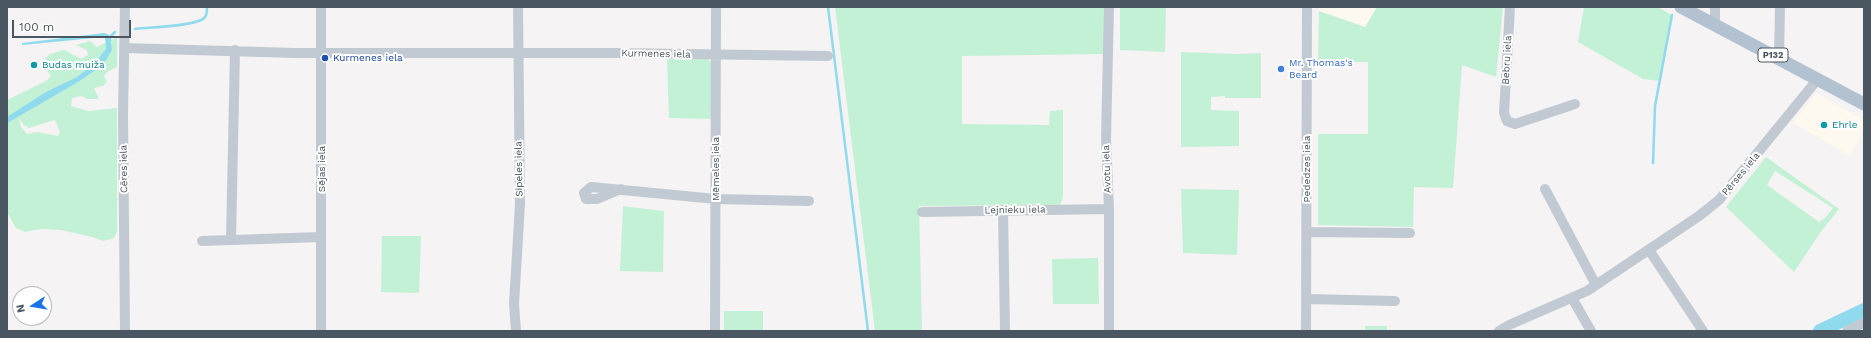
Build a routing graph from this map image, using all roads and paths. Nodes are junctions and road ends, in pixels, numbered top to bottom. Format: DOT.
graph roads {
  1 [pos="124,7"];
  2 [pos="321,7"];
  3 [pos="518,7"];
  4 [pos="716,7"];
  5 [pos="1109,7"];
  6 [pos="1307,7"];
  7 [pos="1510,7"];
  8 [pos="1681,7"];
  9 [pos="1715,7"];
  10 [pos="1780,7"];
  11 [pos="1715,24"];
  12 [pos="124,48"];
  13 [pos="235,50"];
  14 [pos="321,53"];
  15 [pos="518,54"];
  16 [pos="717,55"];
  17 [pos="828,56"];
  18 [pos="1779,58"];
  19 [pos="1817,80"];
  20 [pos="1575,104"];
  21 [pos="1864,104"];
  22 [pos="621,189"];
  23 [pos="1544,189"];
  24 [pos="716,199"];
  25 [pos="809,201"];
  26 [pos="1109,209"];
  27 [pos="1003,210"];
  28 [pos="922,212"];
  29 [pos="1306,232"];
  30 [pos="1410,233"];
  31 [pos="321,237"];
  32 [pos="232,240"];
  33 [pos="202,242"];
  34 [pos="1649,250"];
  35 [pos="1596,285"];
  36 [pos="1572,298"];
  37 [pos="1306,299"];
  38 [pos="1395,301"];
  39 [pos="1864,323"];
  40 [pos="124,331"];
  41 [pos="321,331"];
  42 [pos="516,331"];
  43 [pos="715,331"];
  44 [pos="1005,331"];
  45 [pos="1109,331"];
  46 [pos="1306,331"];
  47 [pos="1499,331"];
  48 [pos="1592,331"];
  49 [pos="1702,331"];
  50 [pos="1847,331"];
  1 -- 12 [label="street, Cēres iela"];
  2 -- 14 [label="street, Sējas iela"];
  3 -- 15 [label="street, Sīpeles iela"];
  4 -- 16 [label="street, Mēmeles iela"];
  5 -- 26 [label="street, Avotu iela"];
  6 -- 29 [label="street, Pededzes iela"];
  7 -- 20 [label="street, Bebru iela"];
  8 -- 11 [label="main road, P132"];
  9 -- 11 [label="street"];
  10 -- 18 [label="street"];
  11 -- 18 [label="main road, P132"];
  12 -- 13 [label="street, Kurmenes iela"];
  12 -- 40 [label="street, Cēres iela"];
  13 -- 14 [label="street, Kurmenes iela"];
  13 -- 32 [label="street"];
  14 -- 15 [label="street, Kurmenes iela"];
  14 -- 31 [label="street, Sējas iela"];
  15 -- 16 [label="street, Kurmenes iela"];
  15 -- 42 [label="street, Sīpeles iela"];
  16 -- 17 [label="street, Kurmenes iela"];
  16 -- 24 [label="street, Mēmeles iela"];
  18 -- 19 [label="main road, P132"];
  19 -- 21 [label="main road, P132"];
  19 -- 34 [label="street, Pērses iela"];
  22 -- 24 [label="street"];
  23 -- 35 [label="street"];
  24 -- 25 [label="street"];
  24 -- 43 [label="street, Mēmeles iela"];
  26 -- 27 [label="street, Lejnieku iela"];
  26 -- 45 [label="street, Avotu iela"];
  27 -- 28 [label="street, Lejnieku iela"];
  27 -- 44 [label="street"];
  29 -- 30 [label="street"];
  29 -- 37 [label="street, Pededzes iela"];
  31 -- 32 [label="street"];
  31 -- 41 [label="street, Sējas iela"];
  32 -- 33 [label="street"];
  34 -- 35 [label="street, Pērses iela"];
  34 -- 49 [label="street"];
  35 -- 36 [label="street, Pērses iela"];
  36 -- 47 [label="street, Pērses iela"];
  36 -- 48 [label="street"];
  37 -- 38 [label="street"];
  37 -- 46 [label="street, Pededzes iela"];
  39 -- 50 [label="street"];
}
